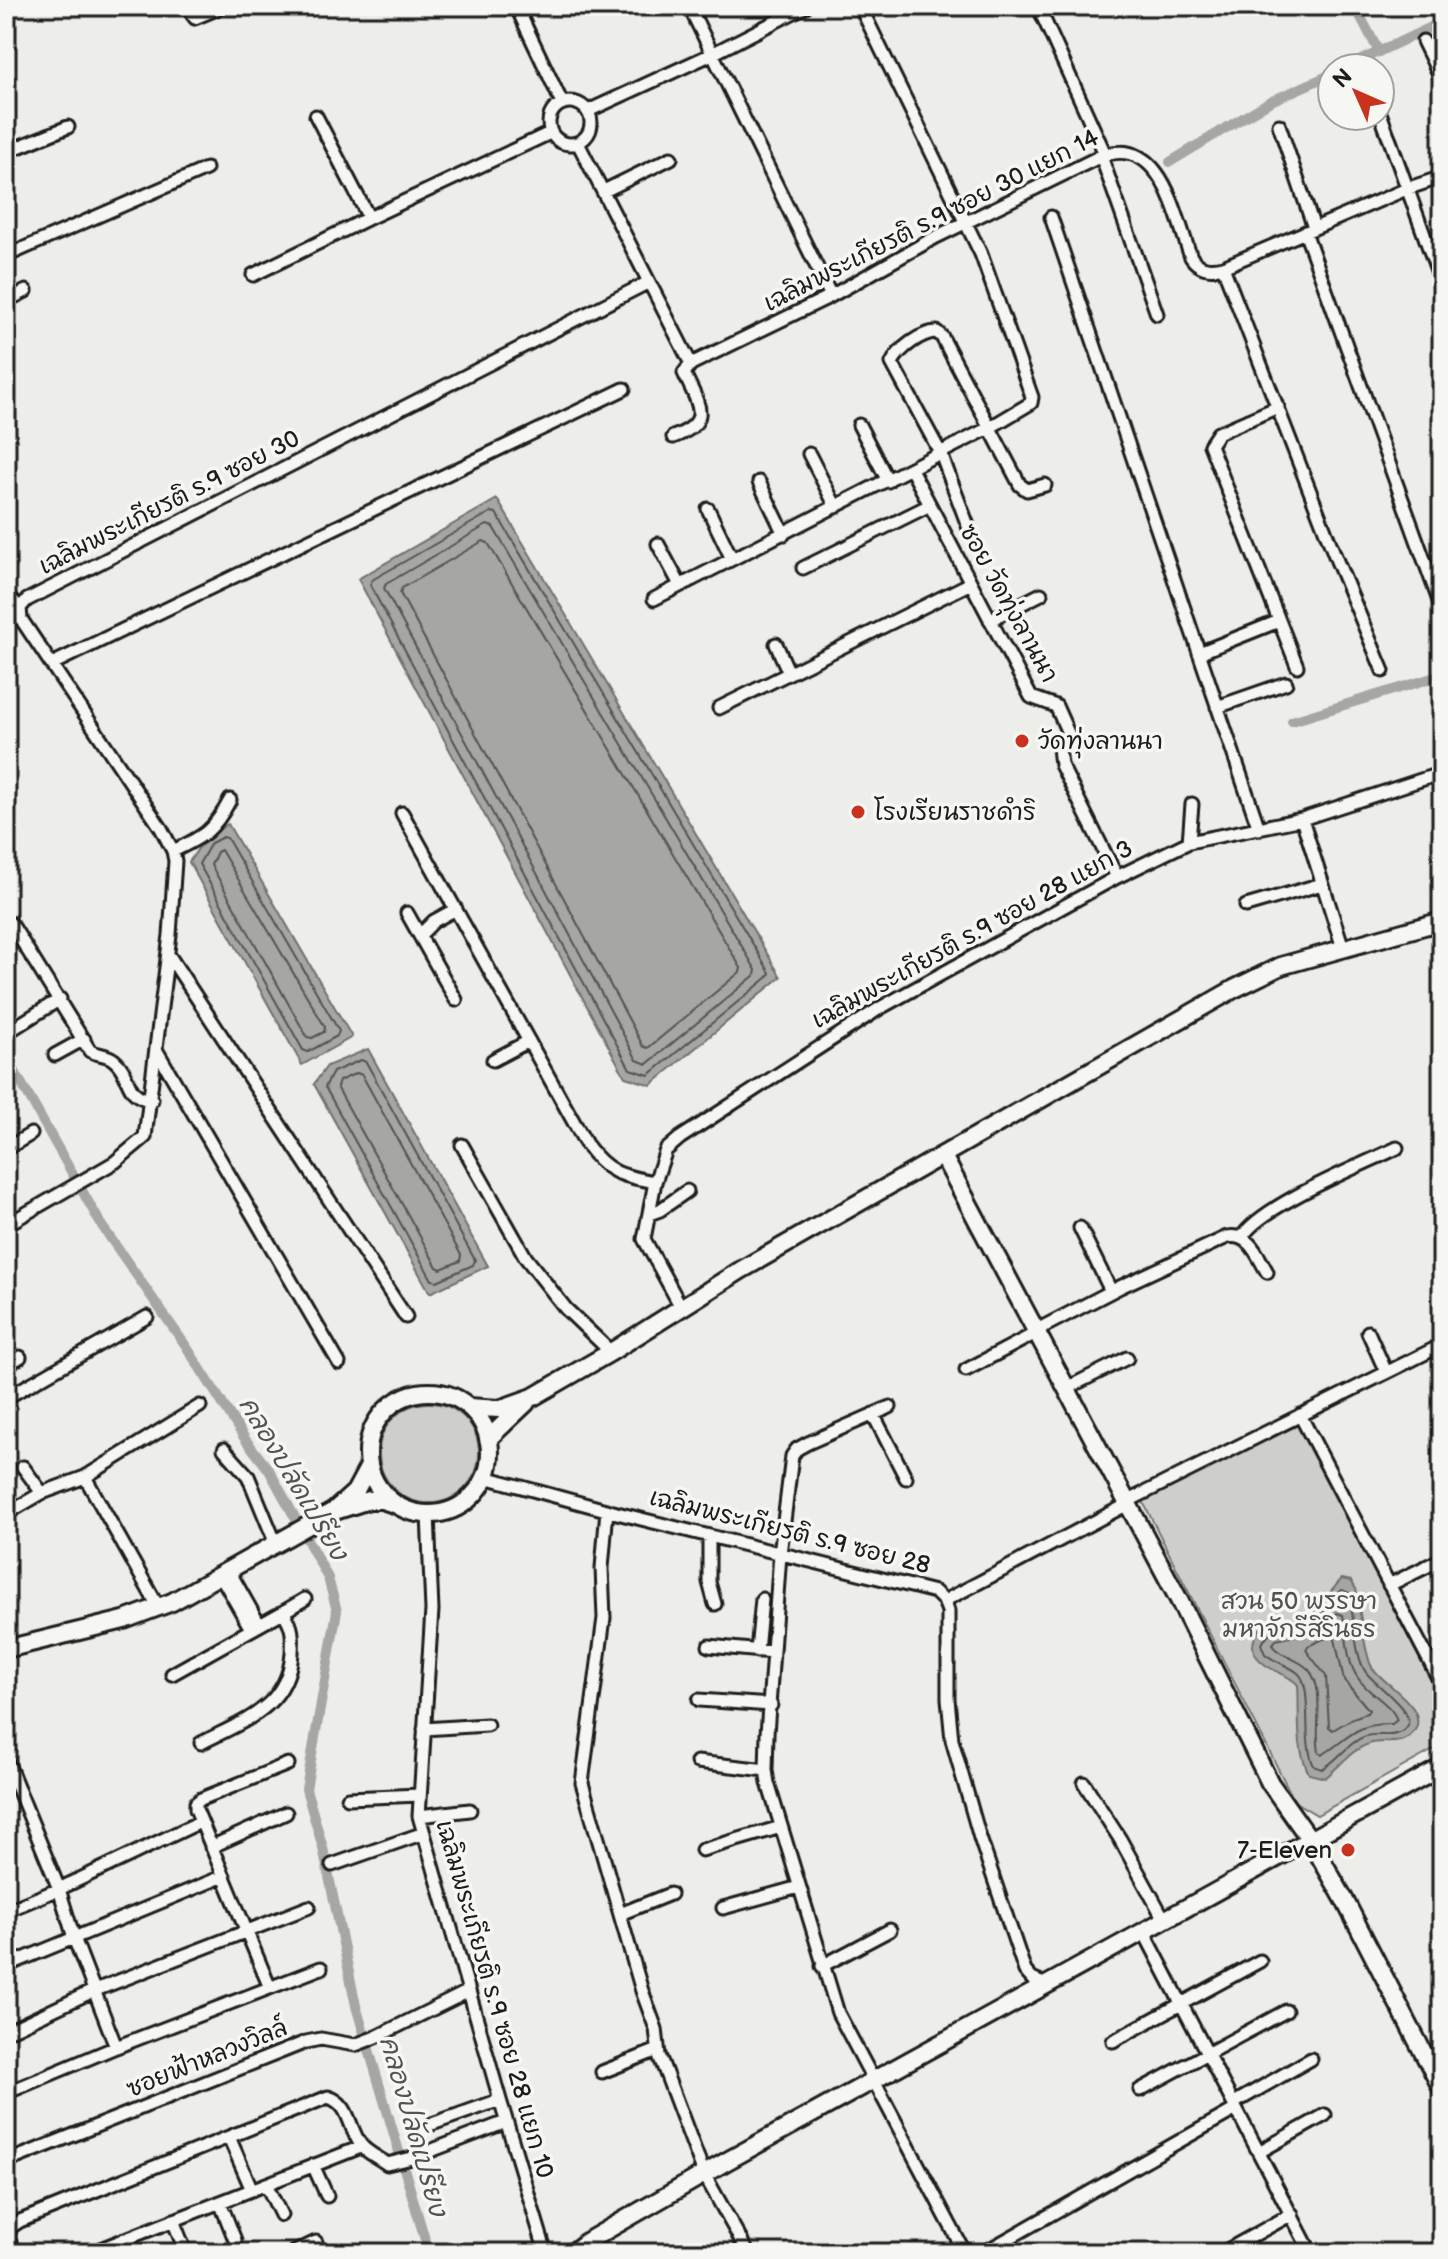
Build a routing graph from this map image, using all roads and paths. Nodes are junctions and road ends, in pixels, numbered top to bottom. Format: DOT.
graph roads {
  1 [pos="186,6"];
  2 [pos="224,6"];
  3 [pos="516,6"];
  4 [pos="689,6"];
  5 [pos="806,6"];
  6 [pos="860,6"];
  7 [pos="1038,6"];
  8 [pos="1423,41"];
  9 [pos="712,54"];
  10 [pos="1442,80"];
  11 [pos="562,103"];
  12 [pos="588,111"];
  13 [pos="316,116"];
  14 [pos="1279,125"];
  15 [pos="68,127"];
  16 [pos="1387,132"];
  17 [pos="550,133"];
  18 [pos="578,143"];
  19 [pos="6,152"];
  20 [pos="1103,155"];
  21 [pos="671,158"];
  22 [pos="206,169"];
  23 [pos="1442,177"];
  24 [pos="1409,188"];
  25 [pos="604,191"];
  26 [pos="1051,217"];
  27 [pos="369,218"];
  28 [pos="964,223"];
  29 [pos="1310,230"];
  30 [pos="6,256"];
  31 [pos="1223,267"];
  32 [pos="253,275"];
  33 [pos="649,282"];
  34 [pos="1442,284"];
  35 [pos="6,291"];
  36 [pos="26,291"];
  37 [pos="831,296"];
  38 [pos="1157,314"];
  39 [pos="691,364"];
  40 [pos="624,389"];
  41 [pos="1278,407"];
  42 [pos="859,425"];
  43 [pos="989,428"];
  44 [pos="673,437"];
  45 [pos="809,454"];
  46 [pos="941,454"];
  47 [pos="911,469"];
  48 [pos="888,481"];
  49 [pos="759,482"];
  50 [pos="1045,485"];
  51 [pos="930,505"];
  52 [pos="836,507"];
  53 [pos="708,509"];
  54 [pos="970,531"];
  55 [pos="784,534"];
  56 [pos="658,544"];
  57 [pos="732,559"];
  58 [pos="803,568"];
  59 [pos="971,583"];
  60 [pos="680,585"];
  61 [pos="1041,594"];
  62 [pos="654,599"];
  63 [pos="6,601"];
  64 [pos="20,608"];
  65 [pos="1442,609"];
  66 [pos="990,620"];
  67 [pos="1274,623"];
  68 [pos="776,644"];
  69 [pos="1199,653"];
  70 [pos="52,664"];
  71 [pos="1297,666"];
  72 [pos="1383,671"];
  73 [pos="789,673"];
  74 [pos="1286,683"];
  75 [pos="1217,707"];
  76 [pos="719,708"];
  77 [pos="1442,773"];
  78 [pos="230,800"];
  79 [pos="1192,804"];
  80 [pos="402,813"];
  81 [pos="1302,819"];
  82 [pos="1259,829"];
  83 [pos="1189,842"];
  84 [pos="173,851"];
  85 [pos="1117,877"];
  86 [pos="1322,884"];
  87 [pos="1246,906"];
  88 [pos="456,909"];
  89 [pos="407,913"];
  90 [pos="6,920"];
  91 [pos="1442,921"];
  92 [pos="420,935"];
  93 [pos="1343,948"];
  94 [pos="168,954"];
  95 [pos="60,999"];
  96 [pos="456,1000"];
  97 [pos="6,1033"];
  98 [pos="84,1039"];
  99 [pos="529,1041"];
  100 [pos="157,1051"];
  101 [pos="55,1055"];
  102 [pos="493,1060"];
  103 [pos="152,1100"];
  104 [pos="31,1134"];
  105 [pos="462,1145"];
  106 [pos="1397,1148"];
  107 [pos="6,1149"];
  108 [pos="943,1156"];
  109 [pos="655,1182"];
  110 [pos="687,1191"];
  111 [pos="649,1214"];
  112 [pos="6,1225"];
  113 [pos="1080,1228"];
  114 [pos="1242,1237"];
  115 [pos="1267,1272"];
  116 [pos="1111,1291"];
  117 [pos="681,1307"];
  118 [pos="147,1317"];
  119 [pos="406,1317"];
  120 [pos="1037,1331"];
  121 [pos="1368,1332"];
  122 [pos="1442,1345"];
  123 [pos="611,1352"];
  124 [pos="20,1357"];
  125 [pos="1127,1358"];
  126 [pos="339,1363"];
  127 [pos="6,1365"];
  128 [pos="966,1370"];
  129 [pos="1386,1372"];
  130 [pos="1067,1388"];
  131 [pos="533,1397"];
  132 [pos="6,1398"];
  133 [pos="200,1406"];
  134 [pos="469,1407"];
  135 [pos="890,1407"];
  136 [pos="873,1414"];
  137 [pos="1300,1415"];
  138 [pos="488,1439"];
  139 [pos="224,1449"];
  140 [pos="369,1466"];
  141 [pos="23,1467"];
  142 [pos="85,1477"];
  143 [pos="485,1477"];
  144 [pos="906,1478"];
  145 [pos="42,1493"];
  146 [pos="1127,1503"];
  147 [pos="397,1505"];
  148 [pos="607,1510"];
  149 [pos="332,1512"];
  150 [pos="6,1514"];
  151 [pos="428,1514"];
  152 [pos="709,1536"];
  153 [pos="282,1541"];
  154 [pos="780,1554"];
  155 [pos="1442,1559"];
  156 [pos="225,1574"];
  157 [pos="1389,1585"];
  158 [pos="305,1599"];
  159 [pos="762,1599"];
  160 [pos="944,1601"];
  161 [pos="715,1604"];
  162 [pos="159,1608"];
  163 [pos="283,1612"];
  164 [pos="255,1626"];
  165 [pos="709,1646"];
  166 [pos="6,1649"];
  167 [pos="757,1651"];
  168 [pos="773,1652"];
  169 [pos="172,1674"];
  170 [pos="1442,1685"];
  171 [pos="699,1700"];
  172 [pos="771,1705"];
  173 [pos="487,1725"];
  174 [pos="424,1729"];
  175 [pos="201,1743"];
  176 [pos="6,1759"];
  177 [pos="697,1762"];
  178 [pos="288,1764"];
  179 [pos="1442,1767"];
  180 [pos="766,1770"];
  181 [pos="1084,1783"];
  182 [pos="420,1795"];
  183 [pos="348,1798"];
  184 [pos="470,1810"];
  185 [pos="286,1813"];
  186 [pos="419,1816"];
  187 [pos="200,1822"];
  188 [pos="781,1827"];
  189 [pos="424,1833"];
  190 [pos="1311,1841"];
  191 [pos="211,1847"];
  192 [pos="702,1850"];
  193 [pos="332,1865"];
  194 [pos="224,1876"];
  195 [pos="799,1887"];
  196 [pos="59,1889"];
  197 [pos="670,1894"];
  198 [pos="309,1907"];
  199 [pos="723,1908"];
  200 [pos="6,1911"];
  201 [pos="620,1914"];
  202 [pos="1164,1919"];
  203 [pos="890,1930"];
  204 [pos="248,1931"];
  205 [pos="1144,1932"];
  206 [pos="74,1938"];
  207 [pos="1260,1961"];
  208 [pos="6,1966"];
  209 [pos="822,1966"];
  210 [pos="321,1968"];
  211 [pos="1046,1985"];
  212 [pos="270,1988"];
  213 [pos="93,1991"];
  214 [pos="469,1991"];
  215 [pos="1182,2005"];
  216 [pos="1286,2011"];
  217 [pos="6,2032"];
  218 [pos="1113,2041"];
  219 [pos="116,2047"];
  220 [pos="658,2050"];
  221 [pos="1208,2055"];
  222 [pos="1311,2059"];
  223 [pos="602,2072"];
  224 [pos="873,2082"];
  225 [pos="1442,2089"];
  226 [pos="1140,2090"];
  227 [pos="6,2093"];
  228 [pos="500,2100"];
  229 [pos="1235,2106"];
  230 [pos="1325,2115"];
  231 [pos="506,2122"];
  232 [pos="432,2124"];
  233 [pos="229,2137"];
  234 [pos="361,2147"];
  235 [pos="1259,2152"];
  236 [pos="6,2162"];
  237 [pos="313,2165"];
  238 [pos="704,2174"];
  239 [pos="266,2184"];
  240 [pos="252,2190"];
  241 [pos="327,2196"];
  242 [pos="220,2202"];
  243 [pos="1292,2214"];
  244 [pos="281,2215"];
  245 [pos="173,2220"];
  246 [pos="124,2239"];
  247 [pos="235,2240"];
  248 [pos="316,2242"];
  249 [pos="14,2253"];
  250 [pos="90,2253"];
  251 [pos="130,2253"];
  252 [pos="186,2253"];
  253 [pos="293,2253"];
  254 [pos="546,2253"];
  255 [pos="572,2253"];
  256 [pos="748,2253"];
  257 [pos="965,2253"];
  258 [pos="983,2253"];
  259 [pos="1222,2253"];
  260 [pos="1311,2253"];
  1 -- 2 [label="street"];
  3 -- 11 [label="street"];
  4 -- 9 [label="street"];
  5 -- 9 [label="street"];
  6 -- 28 [label="street"];
  7 -- 20 [label="street"];
  8 -- 10 [label="street"];
  9 -- 12 [label="street"];
  9 -- 37 [label="street"];
  11 -- 12 [label="street"];
  11 -- 17 [label="street"];
  12 -- 18 [label="street"];
  13 -- 27 [label="street"];
  14 -- 29 [label="street"];
  15 -- 19 [label="street"];
  16 -- 24 [label="street"];
  17 -- 18 [label="street"];
  17 -- 27 [label="street"];
  18 -- 25 [label="street"];
  20 -- 28 [label="street, เฉลิมพระเกียรติ ร.9 ซอย 30 แยก 14"];
  20 -- 31 [label="street, เฉลิมพระเกียรติ ร.9 ซอย 30 แยก 14"];
  20 -- 38 [label="street"];
  21 -- 25 [label="street"];
  22 -- 30 [label="street"];
  23 -- 24 [label="street"];
  24 -- 29 [label="street"];
  24 -- 34 [label="street"];
  25 -- 33 [label="street"];
  26 -- 69 [label="street"];
  27 -- 32 [label="street"];
  28 -- 37 [label="street, เฉลิมพระเกียรติ ร.9 ซอย 30 แยก 14"];
  28 -- 43 [label="street"];
  29 -- 31 [label="street"];
  29 -- 65 [label="street"];
  31 -- 41 [label="street"];
  33 -- 39 [label="street"];
  33 -- 64 [label="street, เฉลิมพระเกียรติ ร.9 ซอย 30"];
  35 -- 36 [label="street"];
  37 -- 39 [label="street, เฉลิมพระเกียรติ ร.9 ซอย 30 แยก 14"];
  39 -- 44 [label="street"];
  40 -- 70 [label="street"];
  41 -- 71 [label="street"];
  41 -- 72 [label="street"];
  42 -- 48 [label="street"];
  43 -- 46 [label="street"];
  43 -- 46 [label="street"];
  43 -- 50 [label="street"];
  45 -- 52 [label="street"];
  46 -- 47 [label="street"];
  46 -- 54 [label="street"];
  47 -- 48 [label="street"];
  47 -- 51 [label="street, ซอย วัดทุ่งลานนา"];
  48 -- 52 [label="street"];
  49 -- 55 [label="street"];
  51 -- 58 [label="street"];
  51 -- 59 [label="street, ซอย วัดทุ่งลานนา"];
  52 -- 55 [label="street"];
  53 -- 57 [label="street"];
  55 -- 57 [label="street"];
  56 -- 60 [label="street"];
  57 -- 60 [label="street"];
  59 -- 66 [label="street, ซอย วัดทุ่งลานนา"];
  59 -- 73 [label="street"];
  60 -- 62 [label="street"];
  61 -- 66 [label="street"];
  63 -- 64 [label="street"];
  64 -- 70 [label="street"];
  66 -- 85 [label="street, ซอย วัดทุ่งลานนา"];
  67 -- 69 [label="street"];
  68 -- 73 [label="street"];
  69 -- 75 [label="street"];
  70 -- 84 [label="street"];
  73 -- 76 [label="street"];
  74 -- 75 [label="street"];
  75 -- 82 [label="street"];
  77 -- 81 [label="street, เฉลิมพระเกียรติ ร.9 ซอย 28 แยก 3"];
  78 -- 84 [label="street"];
  79 -- 83 [label="street"];
  80 -- 88 [label="street"];
  81 -- 82 [label="street, เฉลิมพระเกียรติ ร.9 ซอย 28 แยก 3"];
  81 -- 86 [label="street"];
  82 -- 83 [label="street, เฉลิมพระเกียรติ ร.9 ซอย 28 แยก 3"];
  83 -- 85 [label="street, เฉลิมพระเกียรติ ร.9 ซอย 28 แยก 3"];
  84 -- 94 [label="street"];
  85 -- 109 [label="street, เฉลิมพระเกียรติ ร.9 ซอย 28 แยก 3"];
  86 -- 87 [label="street"];
  86 -- 93 [label="street"];
  88 -- 92 [label="street"];
  88 -- 99 [label="street"];
  89 -- 92 [label="street"];
  90 -- 95 [label="street"];
  91 -- 93 [label="main road"];
  92 -- 96 [label="street"];
  93 -- 108 [label="main road"];
  94 -- 100 [label="street"];
  94 -- 119 [label="street"];
  95 -- 97 [label="street"];
  95 -- 98 [label="street"];
  98 -- 101 [label="street"];
  98 -- 103 [label="street"];
  99 -- 102 [label="street"];
  99 -- 109 [label="street"];
  100 -- 103 [label="street"];
  100 -- 126 [label="street"];
  103 -- 112 [label="street"];
  104 -- 107 [label="street"];
  105 -- 123 [label="street"];
  106 -- 114 [label="street"];
  108 -- 117 [label="main road"];
  108 -- 120 [label="main road"];
  109 -- 111 [label="street, เฉลิมพระเกียรติ ร.9 ซอย 28 แยก 3"];
  110 -- 111 [label="street"];
  111 -- 117 [label="street, เฉลิมพระเกียรติ ร.9 ซอย 28 แยก 3"];
  113 -- 116 [label="street"];
  114 -- 115 [label="street"];
  114 -- 116 [label="street"];
  116 -- 120 [label="street"];
  117 -- 123 [label="main road"];
  118 -- 132 [label="street"];
  120 -- 128 [label="street"];
  120 -- 130 [label="main road"];
  121 -- 129 [label="street"];
  122 -- 129 [label="street"];
  123 -- 131 [label="main road"];
  124 -- 127 [label="street"];
  125 -- 130 [label="street"];
  129 -- 137 [label="street"];
  130 -- 146 [label="main road"];
  131 -- 134 [label="main road"];
  131 -- 138 [label="main road"];
  133 -- 142 [label="street"];
  134 -- 138 [label="main road"];
  134 -- 140 [label="main road"];
  135 -- 136 [label="street"];
  136 -- 144 [label="street"];
  136 -- 154 [label="street"];
  137 -- 146 [label="street"];
  137 -- 157 [label="street"];
  138 -- 143 [label="main road"];
  139 -- 153 [label="street"];
  140 -- 147 [label="main road"];
  140 -- 149 [label="main road"];
  141 -- 145 [label="street"];
  142 -- 145 [label="street"];
  142 -- 162 [label="street"];
  143 -- 148 [label="street, เฉลิมพระเกียรติ ร.9 ซอย 28"];
  143 -- 151 [label="main road"];
  145 -- 150 [label="street"];
  146 -- 160 [label="street"];
  146 -- 190 [label="main road"];
  147 -- 149 [label="main road"];
  147 -- 151 [label="main road"];
  148 -- 152 [label="street, เฉลิมพระเกียรติ ร.9 ซอย 28"];
  148 -- 201 [label="street"];
  149 -- 153 [label="main road"];
  151 -- 174 [label="street, เฉลิมพระเกียรติ ร.9 ซอย 28 แยก 10"];
  152 -- 154 [label="street, เฉลิมพระเกียรติ ร.9 ซอย 28"];
  152 -- 161 [label="street"];
  153 -- 156 [label="main road"];
  154 -- 160 [label="street, เฉลิมพระเกียรติ ร.9 ซอย 28"];
  154 -- 168 [label="street"];
  155 -- 157 [label="street"];
  156 -- 162 [label="main road"];
  156 -- 164 [label="street"];
  157 -- 170 [label="street"];
  158 -- 163 [label="street"];
  159 -- 167 [label="street"];
  160 -- 211 [label="street, เฉลิมพระเกียรติ ร.9 ซอย 28"];
  162 -- 166 [label="main road"];
  163 -- 164 [label="street"];
  163 -- 175 [label="street"];
  164 -- 169 [label="street"];
  165 -- 167 [label="street"];
  167 -- 168 [label="street"];
  168 -- 172 [label="street"];
  171 -- 172 [label="street"];
  172 -- 180 [label="street"];
  173 -- 174 [label="street"];
  174 -- 182 [label="street, เฉลิมพระเกียรติ ร.9 ซอย 28 แยก 10"];
  176 -- 196 [label="street"];
  177 -- 180 [label="street"];
  178 -- 187 [label="street"];
  179 -- 190 [label="main road"];
  180 -- 188 [label="street"];
  181 -- 202 [label="street"];
  182 -- 183 [label="street"];
  182 -- 186 [label="street, เฉลิมพระเกียรติ ร.9 ซอย 28 แยก 10"];
  184 -- 186 [label="street"];
  185 -- 191 [label="street"];
  186 -- 189 [label="street, เฉลิมพระเกียรติ ร.9 ซอย 28 แยก 10"];
  187 -- 191 [label="street"];
  187 -- 196 [label="street"];
  188 -- 192 [label="street"];
  188 -- 195 [label="street"];
  189 -- 193 [label="street"];
  189 -- 214 [label="street, เฉลิมพระเกียรติ ร.9 ซอย 28 แยก 10"];
  190 -- 202 [label="main road"];
  190 -- 225 [label="main road"];
  191 -- 194 [label="street"];
  194 -- 204 [label="street"];
  194 -- 206 [label="street"];
  195 -- 199 [label="street"];
  195 -- 209 [label="street"];
  196 -- 200 [label="street"];
  196 -- 206 [label="street"];
  197 -- 201 [label="street"];
  198 -- 204 [label="street"];
  201 -- 220 [label="street"];
  202 -- 205 [label="main road"];
  203 -- 209 [label="street"];
  204 -- 212 [label="street"];
  204 -- 213 [label="street"];
  205 -- 211 [label="main road"];
  205 -- 215 [label="street"];
  206 -- 208 [label="street"];
  206 -- 213 [label="street"];
  207 -- 215 [label="street"];
  209 -- 224 [label="street"];
  210 -- 212 [label="street"];
  211 -- 224 [label="main road"];
  212 -- 219 [label="street"];
  213 -- 217 [label="street"];
  213 -- 219 [label="street"];
  214 -- 228 [label="street, เฉลิมพระเกียรติ ร.9 ซอย 28 แยก 10"];
  214 -- 236 [label="street, ซอยฟ้าหลวงวิลล์"];
  215 -- 218 [label="street"];
  215 -- 221 [label="street"];
  216 -- 221 [label="street"];
  219 -- 227 [label="street"];
  220 -- 223 [label="street"];
  220 -- 238 [label="street"];
  221 -- 226 [label="street"];
  221 -- 229 [label="street"];
  222 -- 229 [label="street"];
  224 -- 238 [label="main road"];
  224 -- 257 [label="street"];
  228 -- 231 [label="street, เฉลิมพระเกียรติ ร.9 ซอย 28 แยก 10"];
  228 -- 232 [label="street"];
  229 -- 235 [label="street"];
  229 -- 258 [label="street"];
  230 -- 235 [label="street"];
  231 -- 234 [label="street"];
  231 -- 254 [label="street, เฉลิมพระเกียรติ ร.9 ซอย 28 แยก 10"];
  233 -- 234 [label="street"];
  233 -- 240 [label="street"];
  233 -- 249 [label="street"];
  234 -- 237 [label="street"];
  235 -- 243 [label="street"];
  237 -- 239 [label="street"];
  237 -- 241 [label="street"];
  238 -- 255 [label="main road"];
  238 -- 256 [label="street"];
  239 -- 240 [label="street"];
  239 -- 244 [label="street"];
  240 -- 242 [label="street"];
  242 -- 245 [label="street"];
  242 -- 247 [label="street"];
  243 -- 259 [label="street"];
  243 -- 260 [label="street"];
  245 -- 246 [label="street"];
  245 -- 252 [label="street"];
  246 -- 250 [label="street"];
  246 -- 251 [label="street"];
  248 -- 253 [label="street"];
}
